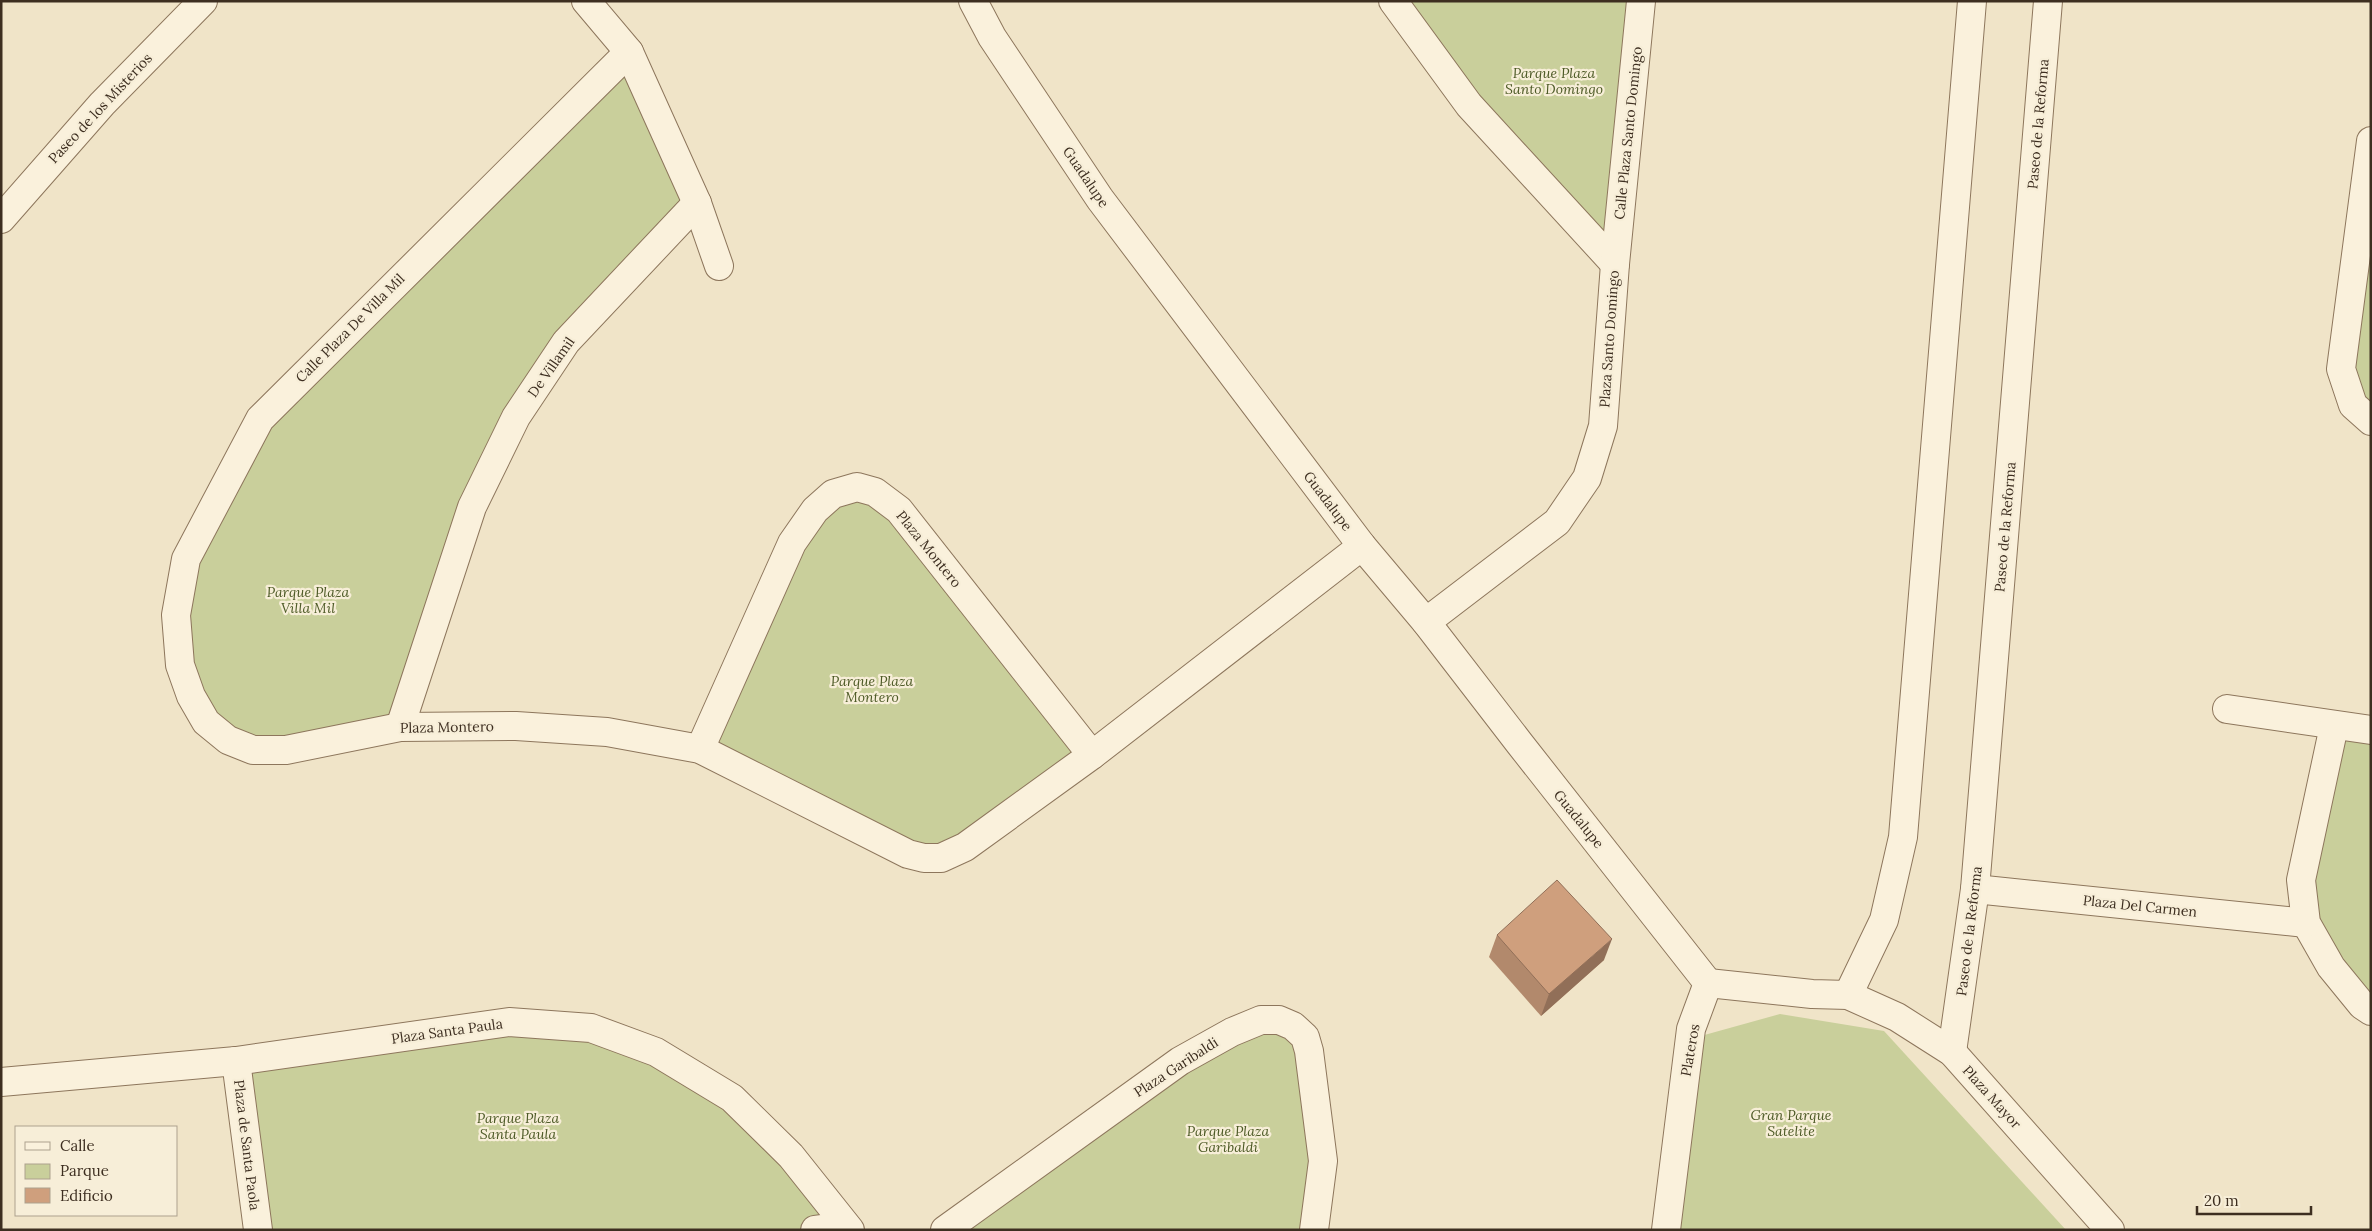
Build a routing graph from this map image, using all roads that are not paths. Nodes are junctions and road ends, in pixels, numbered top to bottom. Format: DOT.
graph roads {
  1 [pos="203,1"];
  2 [pos="586,1"];
  3 [pos="973,1"];
  4 [pos="1393,1"];
  5 [pos="1641,1"];
  6 [pos="1972,1"];
  7 [pos="2048,1"];
  8 [pos="629,52"];
  9 [pos="2371,141"];
  10 [pos="697,203"];
  11 [pos="1,219"];
  12 [pos="1614,264"];
  13 [pos="720,266"];
  14 [pos="2371,422"];
  15 [pos="1362,546"];
  16 [pos="1426,622"];
  17 [pos="180,665"];
  18 [pos="2227,710"];
  19 [pos="2334,726"];
  20 [pos="400,727"];
  21 [pos="2371,730"];
  22 [pos="700,749"];
  23 [pos="1092,755"];
  24 [pos="1975,889"];
  25 [pos="2306,923"];
  26 [pos="1708,983"];
  27 [pos="1848,995"];
  28 [pos="2371,1011"];
  29 [pos="1952,1052"];
  30 [pos="236,1061"];
  31 [pos="1,1082"];
  32 [pos="848,1228"];
  33 [pos="258,1230"];
  34 [pos="815,1230"];
  35 [pos="945,1230"];
  36 [pos="1314,1230"];
  37 [pos="1666,1230"];
  38 [pos="2110,1230"];
  1 -- 11 [label="street, Paseo de los Misterios"];
  2 -- 8 [label="street"];
  3 -- 15 [label="street, Guadalupe"];
  4 -- 12 [label="street, Plaza Santo Domingo"];
  5 -- 12 [label="street, Calle Plaza Santo Domingo"];
  6 -- 27 [label="street"];
  7 -- 24 [label="street, Paseo de la Reforma"];
  8 -- 10 [label="street"];
  8 -- 17 [label="street, Calle Plaza De Villa Mil"];
  9 -- 14 [label="street"];
  10 -- 13 [label="street"];
  10 -- 20 [label="street, De Villamil"];
  12 -- 16 [label="street, Plaza Santo Domingo"];
  15 -- 16 [label="street, Guadalupe"];
  15 -- 23 [label="street, Plaza Montero"];
  16 -- 26 [label="street, Guadalupe"];
  17 -- 20 [label="street, Plaza Montero"];
  18 -- 19 [label="street"];
  19 -- 21 [label="street"];
  19 -- 25 [label="street"];
  20 -- 22 [label="street, Plaza Montero"];
  22 -- 23 [label="street, Plaza Montero"];
  22 -- 23 [label="street, Plaza Montero"];
  24 -- 25 [label="street, Plaza Del Carmen"];
  24 -- 29 [label="street, Paseo de la Reforma"];
  25 -- 28 [label="street"];
  26 -- 27 [label="street"];
  26 -- 37 [label="street, Plateros"];
  27 -- 29 [label="street, Plaza Mayor"];
  29 -- 38 [label="street, Plaza Mayor"];
  30 -- 31 [label="street, Plaza Santa Paula"];
  30 -- 32 [label="street, Plaza Santa Paula"];
  30 -- 33 [label="street, Plaza de Santa Paola"];
  32 -- 34 [label="street"];
  35 -- 36 [label="street, Plaza Garibaldi"];
}
